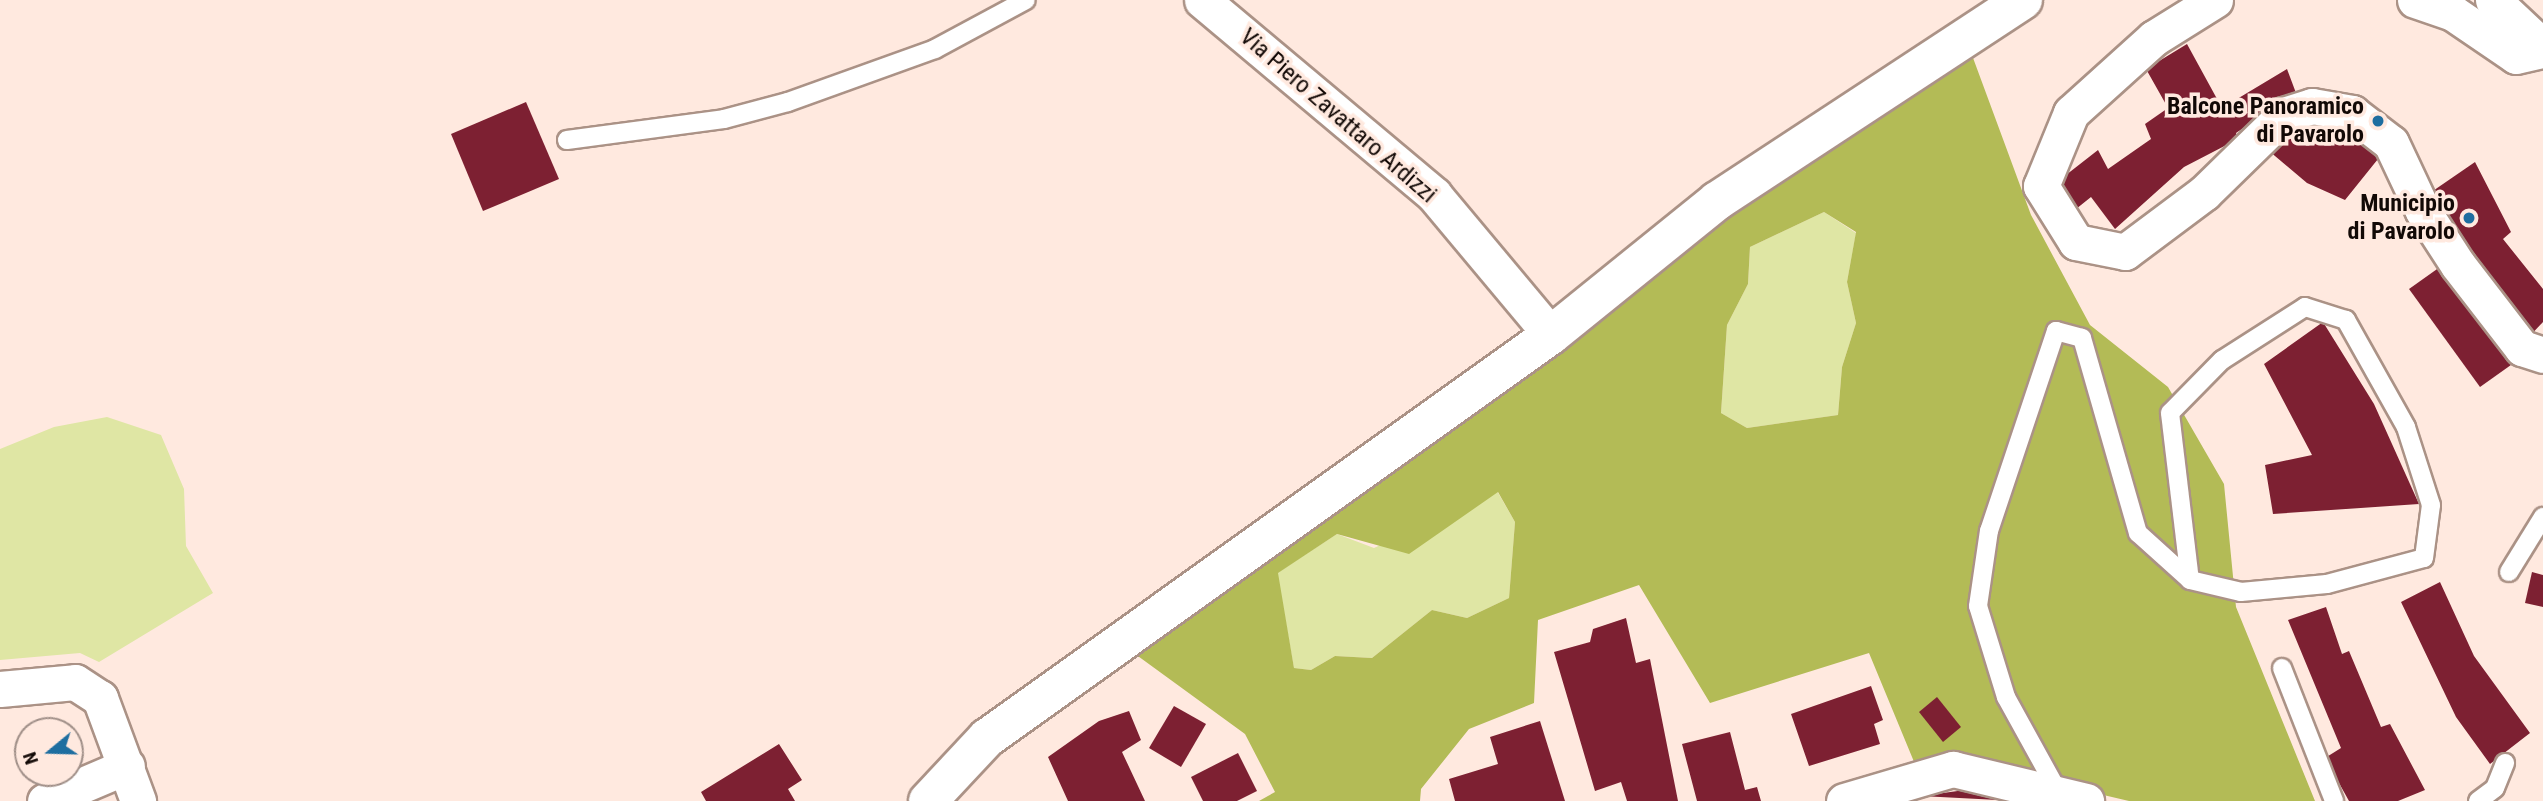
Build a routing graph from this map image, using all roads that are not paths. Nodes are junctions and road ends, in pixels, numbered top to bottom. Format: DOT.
graph roads {
  1 [pos="1026,0"];
  2 [pos="1202,0"];
  3 [pos="2023,0"];
  4 [pos="2215,0"];
  5 [pos="2415,0"];
  6 [pos="2493,0"];
  7 [pos="2543,48"];
  8 [pos="567,140"];
  9 [pos="1551,335"];
  10 [pos="2543,355"];
  11 [pos="2543,517"];
  12 [pos="2509,572"];
  13 [pos="2190,580"];
  14 [pos="2282,668"];
  15 [pos="0,689"];
  16 [pos="2505,763"];
  17 [pos="127,766"];
  18 [pos="2073,798"];
  19 [pos="45,801"];
  20 [pos="138,801"];
  21 [pos="928,801"];
  22 [pos="1844,801"];
  23 [pos="2334,801"];
  24 [pos="2478,801"];
  1 -- 8 [label="lane"];
  2 -- 9 [label="street, Via Piero Zavattaro Ardizzi"];
  3 -- 9 [label="street"];
  4 -- 10 [label="street"];
  5 -- 7 [label="street"];
  6 -- 7 [label="street"];
  9 -- 21 [label="street"];
  11 -- 12 [label="lane"];
  13 -- 13 [label="lane"];
  13 -- 18 [label="lane"];
  14 -- 23 [label="lane"];
  15 -- 17 [label="street"];
  16 -- 24 [label="lane"];
  17 -- 19 [label="street"];
  17 -- 20 [label="street"];
  18 -- 22 [label="street"];
}
